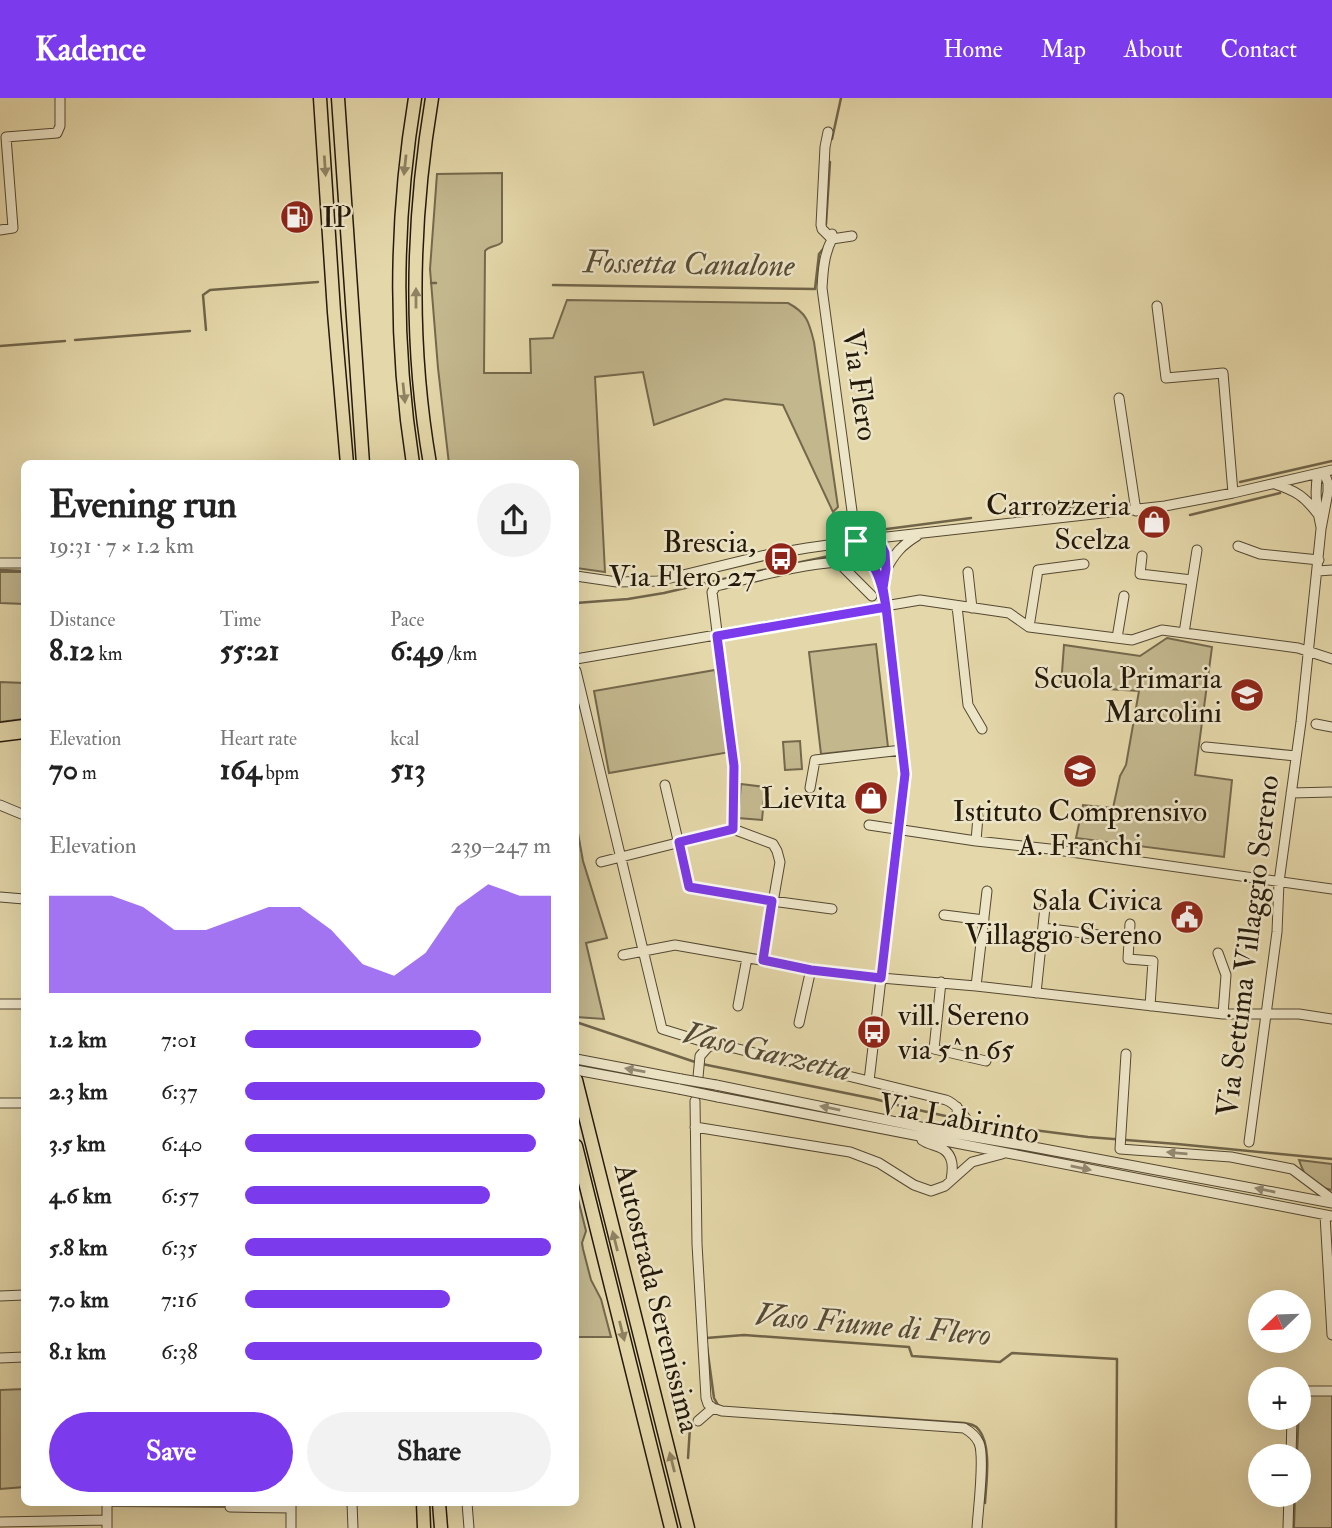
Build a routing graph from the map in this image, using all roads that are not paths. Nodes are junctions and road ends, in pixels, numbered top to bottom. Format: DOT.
graph roads {
  1 [pos="60,98"];
  2 [pos="320,98"];
  3 [pos="338,98"];
  4 [pos="415,98"];
  5 [pos="432,98"];
  6 [pos="828,132"];
  7 [pos="0,230"];
  8 [pos="852,236"];
  9 [pos="832,237"];
  10 [pos="1157,306"];
  11 [pos="1119,398"];
  12 [pos="347,460"];
  13 [pos="363,460"];
  14 [pos="412,460"];
  15 [pos="429,460"];
  16 [pos="1325,472"];
  17 [pos="1274,484"];
  18 [pos="1330,490"];
  19 [pos="1233,493"];
  20 [pos="1136,510"];
  21 [pos="1317,514"];
  22 [pos="1321,529"];
  23 [pos="921,533"];
  24 [pos="878,538"];
  25 [pos="856,541"];
  26 [pos="842,543"];
  27 [pos="1238,546"];
  28 [pos="1197,550"];
  29 [pos="1142,556"];
  30 [pos="0,563"];
  31 [pos="21,563"];
  32 [pos="1084,564"];
  33 [pos="1319,566"];
  34 [pos="881,570"];
  35 [pos="1332,570"];
  36 [pos="968,572"];
  37 [pos="579,576"];
  38 [pos="1192,580"];
  39 [pos="872,596"];
  40 [pos="1124,596"];
  41 [pos="886,607"];
  42 [pos="957,607"];
  43 [pos="972,608"];
  44 [pos="1029,626"];
  45 [pos="1184,633"];
  46 [pos="717,636"];
  47 [pos="1117,638"];
  48 [pos="1310,652"];
  49 [pos="579,659"];
  50 [pos="1332,659"];
  51 [pos="579,684"];
  52 [pos="21,724"];
  53 [pos="1316,724"];
  54 [pos="1332,727"];
  55 [pos="0,728"];
  56 [pos="982,729"];
  57 [pos="21,733"];
  58 [pos="0,736"];
  59 [pos="1206,747"];
  60 [pos="902,750"];
  61 [pos="1296,756"];
  62 [pos="665,785"];
  63 [pos="810,788"];
  64 [pos="1332,792"];
  65 [pos="1291,793"];
  66 [pos="0,805"];
  67 [pos="21,814"];
  68 [pos="978,816"];
  69 [pos="869,825"];
  70 [pos="733,829"];
  71 [pos="898,830"];
  72 [pos="976,841"];
  73 [pos="679,842"];
  74 [pos="620,856"];
  75 [pos="601,862"];
  76 [pos="1279,882"];
  77 [pos="1332,889"];
  78 [pos="987,891"];
  79 [pos="0,897"];
  80 [pos="21,899"];
  81 [pos="772,901"];
  82 [pos="1045,907"];
  83 [pos="832,908"];
  84 [pos="944,915"];
  85 [pos="984,920"];
  86 [pos="1130,924"];
  87 [pos="1043,928"];
  88 [pos="1099,935"];
  89 [pos="643,950"];
  90 [pos="1218,953"];
  91 [pos="623,955"];
  92 [pos="747,958"];
  93 [pos="763,960"];
  94 [pos="811,970"];
  95 [pos="881,978"];
  96 [pos="942,982"];
  97 [pos="976,986"];
  98 [pos="1036,993"];
  99 [pos="0,1004"];
  100 [pos="21,1004"];
  101 [pos="738,1006"];
  102 [pos="1150,1006"];
  103 [pos="1223,1014"];
  104 [pos="1266,1015"];
  105 [pos="1332,1019"];
  106 [pos="799,1023"];
  107 [pos="708,1047"];
  108 [pos="1126,1054"];
  109 [pos="579,1061"];
  110 [pos="986,1061"];
  111 [pos="589,1067"];
  112 [pos="699,1068"];
  113 [pos="579,1069"];
  114 [pos="869,1081"];
  115 [pos="579,1092"];
  116 [pos="695,1101"];
  117 [pos="0,1103"];
  118 [pos="21,1103"];
  119 [pos="957,1107"];
  120 [pos="695,1127"];
  121 [pos="945,1132"];
  122 [pos="918,1136"];
  123 [pos="981,1139"];
  124 [pos="1248,1142"];
  125 [pos="1120,1143"];
  126 [pos="1006,1154"];
  127 [pos="579,1158"];
  128 [pos="1108,1161"];
  129 [pos="951,1180"];
  130 [pos="1332,1201"];
  131 [pos="1329,1215"];
  132 [pos="21,1295"];
  133 [pos="0,1296"];
  134 [pos="1332,1335"];
  135 [pos="21,1357"];
  136 [pos="0,1358"];
  137 [pos="1311,1391"];
  138 [pos="1332,1391"];
  139 [pos="713,1408"];
  140 [pos="698,1422"];
  141 [pos="107,1506"];
  142 [pos="260,1506"];
  143 [pos="291,1506"];
  144 [pos="352,1506"];
  145 [pos="423,1506"];
  146 [pos="439,1506"];
  147 [pos="467,1506"];
  148 [pos="230,1507"];
  149 [pos="1289,1507"];
  150 [pos="0,1522"];
  151 [pos="37,1524"];
  152 [pos="107,1524"];
  153 [pos="291,1528"];
  154 [pos="353,1528"];
  155 [pos="424,1528"];
  156 [pos="441,1528"];
  157 [pos="469,1528"];
  158 [pos="671,1528"];
  159 [pos="688,1528"];
  160 [pos="977,1528"];
  161 [pos="1288,1528"];
  1 -- 7 [label="street"];
  2 -- 12 [label="highway, one-way"];
  3 -- 13 [label="highway"];
  4 -- 14 [label="highway, one-way"];
  15 -- 5 [label="highway, one-way"];
  6 -- 9 [label="street"];
  8 -- 9 [label="street"];
  9 -- 25 [label="street, Via Flero"];
  10 -- 19 [label="street"];
  11 -- 20 [label="street"];
  16 -- 17 [label="street"];
  16 -- 18 [label="street, Via Settima Villaggio Sereno"];
  16 -- 21 [label="street, Via Settima Villaggio Sereno"];
  17 -- 19 [label="street"];
  17 -- 21 [label="street"];
  18 -- 22 [label="street, Via Settima Villaggio Sereno"];
  19 -- 20 [label="street"];
  20 -- 23 [label="street"];
  21 -- 22 [label="street, Via Settima Villaggio Sereno"];
  22 -- 33 [label="street, Via Settima Villaggio Sereno"];
  23 -- 24 [label="street"];
  23 -- 34 [label="street"];
  24 -- 25 [label="street"];
  24 -- 34 [label="street"];
  25 -- 26 [label="street"];
  26 -- 34 [label="street"];
  26 -- 37 [label="street"];
  27 -- 33 [label="street"];
  28 -- 38 [label="street"];
  29 -- 38 [label="street"];
  30 -- 31 [label="street"];
  32 -- 44 [label="street"];
  33 -- 35 [label="street"];
  33 -- 48 [label="street, Via Settima Villaggio Sereno"];
  34 -- 41 [label="street"];
  36 -- 43 [label="street"];
  38 -- 45 [label="street"];
  39 -- 46 [label="street"];
  40 -- 47 [label="street"];
  41 -- 42 [label="street"];
  41 -- 46 [label="street"];
  41 -- 60 [label="street"];
  42 -- 43 [label="street"];
  42 -- 56 [label="street"];
  43 -- 44 [label="street"];
  44 -- 47 [label="street"];
  45 -- 47 [label="street"];
  45 -- 48 [label="street"];
  46 -- 49 [label="street"];
  46 -- 70 [label="street"];
  48 -- 50 [label="street"];
  48 -- 61 [label="street, Via Settima Villaggio Sereno"];
  51 -- 74 [label="street"];
  52 -- 55 [label="main road"];
  53 -- 54 [label="street"];
  57 -- 58 [label="main road"];
  59 -- 61 [label="street, Via Settima Villaggio Sereno"];
  60 -- 63 [label="street"];
  60 -- 71 [label="street"];
  61 -- 65 [label="street, Via Settima Villaggio Sereno"];
  62 -- 73 [label="street"];
  64 -- 65 [label="street"];
  65 -- 76 [label="street, Via Settima Villaggio Sereno"];
  66 -- 67 [label="street"];
  68 -- 72 [label="street"];
  69 -- 71 [label="street"];
  70 -- 73 [label="street"];
  70 -- 81 [label="street"];
  71 -- 72 [label="street"];
  71 -- 95 [label="street"];
  72 -- 76 [label="street"];
  73 -- 74 [label="street"];
  73 -- 81 [label="street"];
  74 -- 75 [label="street"];
  74 -- 89 [label="street"];
  76 -- 77 [label="street"];
  76 -- 104 [label="street, Via Settima Villaggio Sereno"];
  78 -- 85 [label="street"];
  79 -- 80 [label="street"];
  81 -- 83 [label="street"];
  81 -- 93 [label="street"];
  82 -- 87 [label="street"];
  84 -- 85 [label="street"];
  85 -- 97 [label="street"];
  86 -- 102 [label="street"];
  87 -- 88 [label="street"];
  87 -- 98 [label="street"];
  89 -- 91 [label="street"];
  89 -- 92 [label="street"];
  89 -- 107 [label="street, Via Labirinto"];
  90 -- 103 [label="street"];
  92 -- 93 [label="street"];
  92 -- 101 [label="street"];
  93 -- 94 [label="street"];
  94 -- 95 [label="street"];
  94 -- 106 [label="street"];
  95 -- 96 [label="street"];
  95 -- 114 [label="street"];
  96 -- 97 [label="street"];
  96 -- 110 [label="street"];
  97 -- 98 [label="street"];
  98 -- 102 [label="street"];
  99 -- 100 [label="street"];
  102 -- 103 [label="street"];
  103 -- 104 [label="street"];
  104 -- 105 [label="street"];
  104 -- 124 [label="street, Via Settima Villaggio Sereno"];
  107 -- 112 [label="street"];
  107 -- 114 [label="street, Via Labirinto"];
  108 -- 125 [label="street"];
  109 -- 111 [label="street, Via Labirinto"];
  111 -- 113 [label="street, Via Labirinto"];
  121 -- 111 [label="street, Via Labirinto, one-way, bridge"];
  111 -- 122 [label="street, Via Labirinto, bridge"];
  114 -- 119 [label="street, Via Labirinto"];
  159 -- 115 [label="highway, Autostrada Serenissima, one-way"];
  116 -- 120 [label="street"];
  117 -- 118 [label="street"];
  119 -- 121 [label="street, Via Labirinto"];
  119 -- 123 [label="street, Via Labirinto"];
  120 -- 129 [label="street"];
  120 -- 139 [label="street"];
  121 -- 123 [label="street, Via Labirinto"];
  122 -- 126 [label="street, Via Labirinto"];
  122 -- 129 [label="street"];
  123 -- 128 [label="street, Via Labirinto"];
  125 -- 128 [label="street"];
  130 -- 125 [label="street, one-way"];
  126 -- 129 [label="street"];
  126 -- 131 [label="street, Via Labirinto, one-way"];
  127 -- 158 [label="highway, Autostrada Serenissima, one-way"];
  130 -- 128 [label="street, Via Labirinto, one-way"];
  131 -- 134 [label="street"];
  132 -- 133 [label="street"];
  135 -- 136 [label="street"];
  137 -- 138 [label="street"];
  139 -- 140 [label="street"];
  139 -- 160 [label="street"];
  141 -- 152 [label="street"];
  142 -- 148 [label="street"];
  143 -- 153 [label="street"];
  144 -- 154 [label="street"];
  145 -- 155 [label="highway"];
  146 -- 156 [label="highway"];
  147 -- 157 [label="street"];
  149 -- 161 [label="street"];
  150 -- 151 [label="street"];
  151 -- 152 [label="street"];
}
